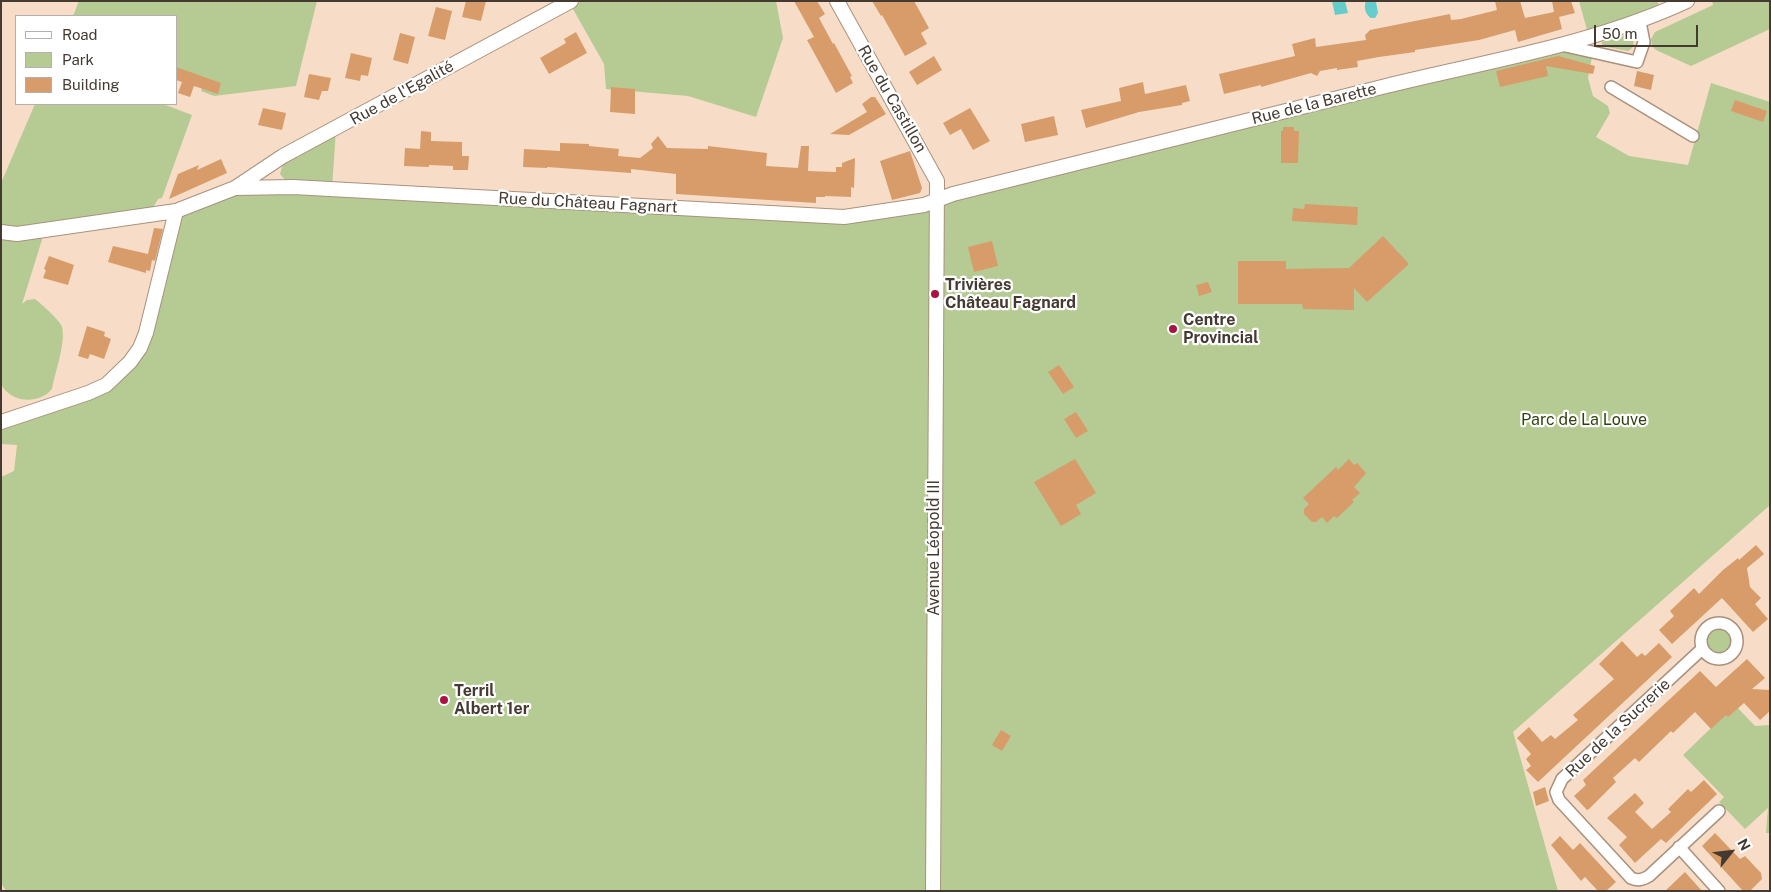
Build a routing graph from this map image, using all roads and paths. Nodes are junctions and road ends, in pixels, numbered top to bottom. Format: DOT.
graph roads {
  1 [pos="571,1"];
  2 [pos="836,1"];
  3 [pos="1687,1"];
  4 [pos="1640,22"];
  5 [pos="1558,45"];
  6 [pos="1611,88"];
  7 [pos="1693,136"];
  8 [pos="235,188"];
  9 [pos="938,202"];
  10 [pos="176,211"];
  11 [pos="1,232"];
  12 [pos="17,234"];
  13 [pos="1,240"];
  14 [pos="1,422"];
  15 [pos="1702,649"];
  16 [pos="1719,810"];
  17 [pos="1679,847"];
  18 [pos="933,891"];
  19 [pos="1719,891"];
  1 -- 8 [label="street, Rue de l'Egalité"];
  2 -- 9 [label="street, Rue du Castillon"];
  3 -- 4 [label="street, Rue de la Barette"];
  4 -- 5 [label="street, Rue de la Barette"];
  4 -- 5 [label="street"];
  5 -- 9 [label="street, Rue de la Barette"];
  6 -- 7 [label="street"];
  8 -- 9 [label="street, Rue du Château Fagnart"];
  8 -- 10 [label="street"];
  9 -- 18 [label="street, Avenue Léopold III"];
  10 -- 12 [label="street"];
  10 -- 14 [label="street"];
  11 -- 12 [label="street"];
  12 -- 13 [label="street"];
  15 -- 17 [label="street, Rue de la Sucrerie"];
  16 -- 17 [label="street, Rue de la Sucrerie"];
  17 -- 19 [label="street"];
}
